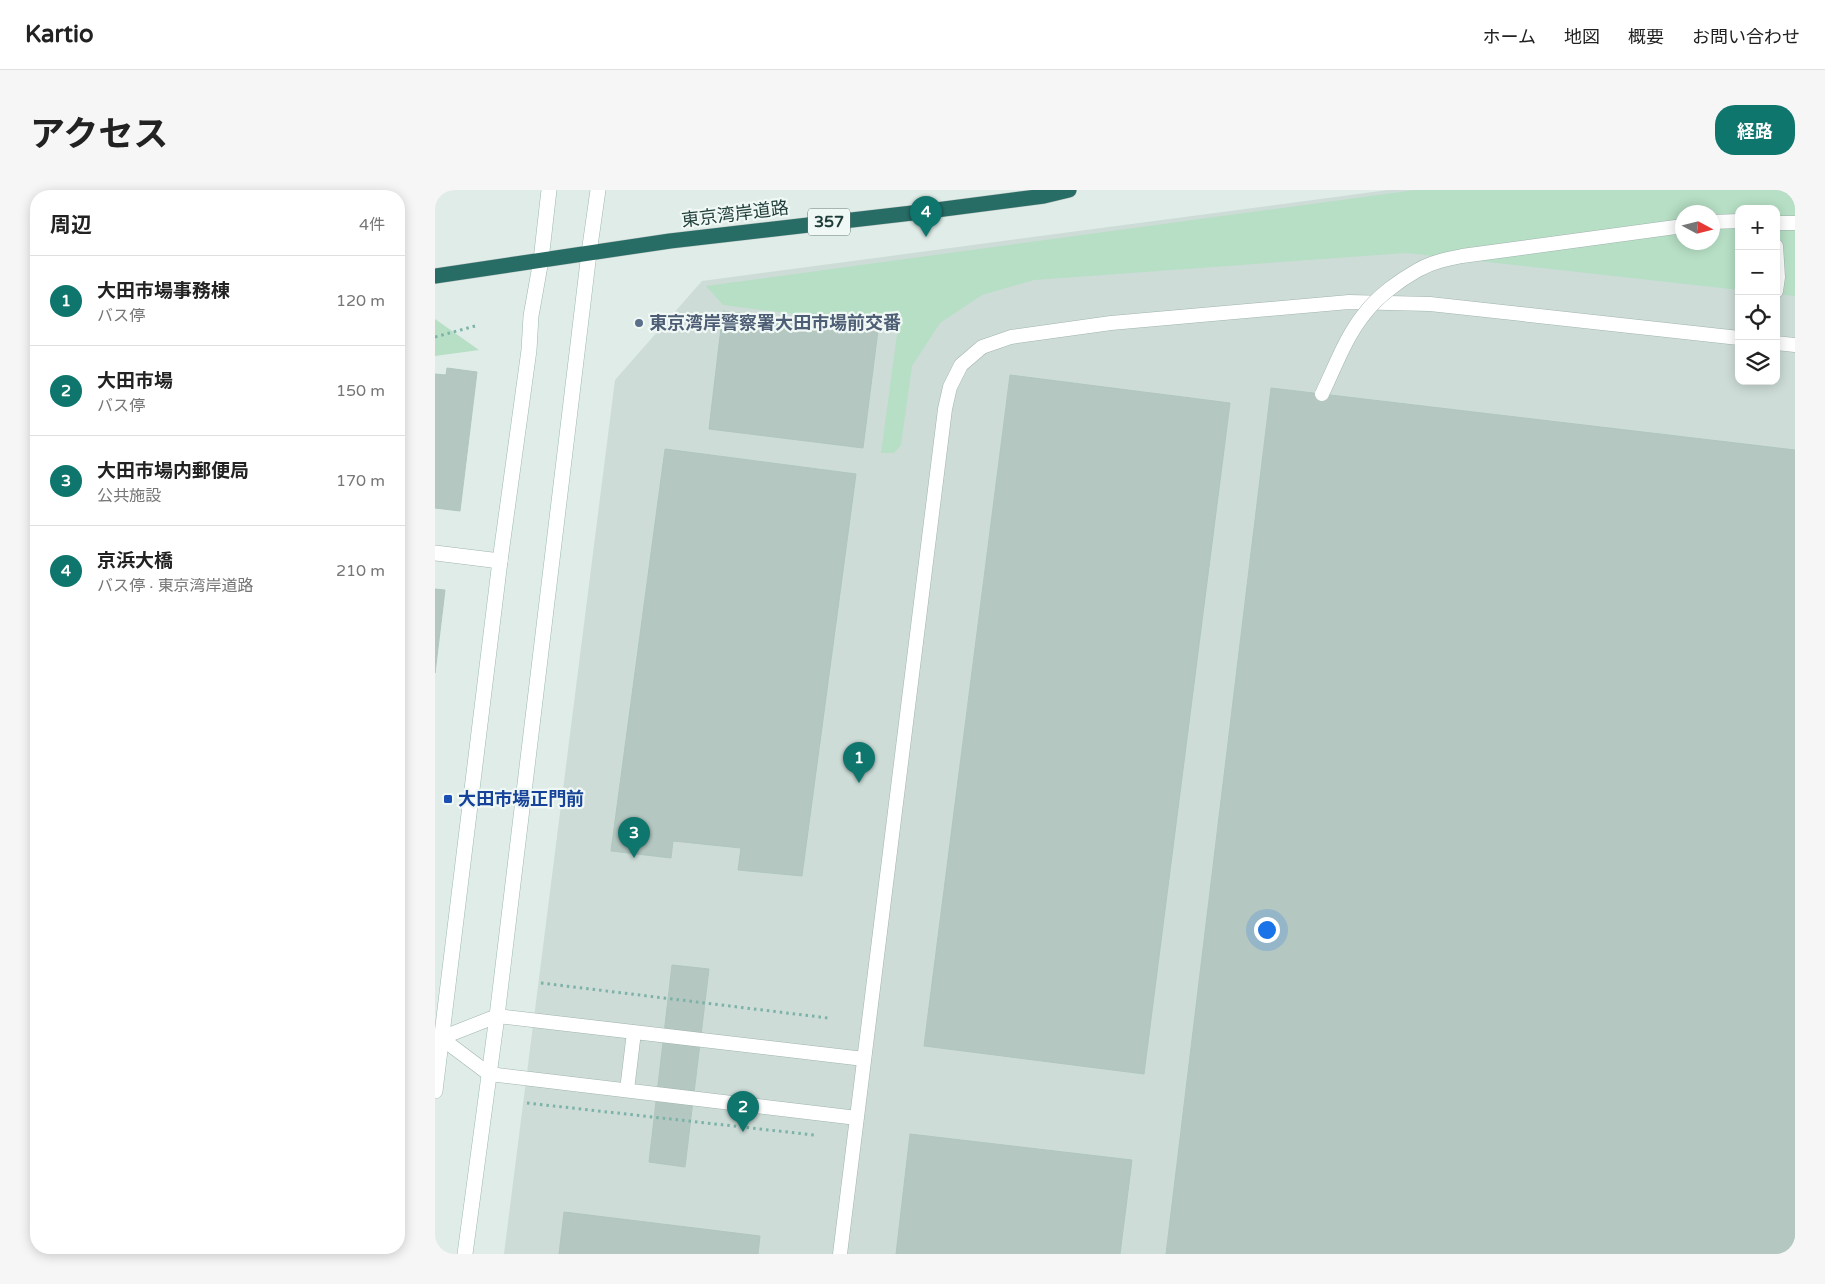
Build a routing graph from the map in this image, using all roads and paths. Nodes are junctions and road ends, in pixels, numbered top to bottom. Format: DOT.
graph roads {
  1 [pos="549,190"];
  2 [pos="598,190"];
  3 [pos="1069,190"];
  4 [pos="1735,221"];
  5 [pos="1720,222"];
  6 [pos="1795,222"];
  7 [pos="1780,223"];
  8 [pos="1675,227"];
  9 [pos="589,253"];
  10 [pos="541,260"];
  11 [pos="435,276"];
  12 [pos="475,326"];
  13 [pos="435,337"];
  14 [pos="1735,338"];
  15 [pos="1780,343"];
  16 [pos="1795,345"];
  17 [pos="1323,394"];
  18 [pos="435,552"];
  19 [pos="501,561"];
  20 [pos="541,983"];
  21 [pos="497,1016"];
  22 [pos="828,1018"];
  23 [pos="634,1032"];
  24 [pos="438,1038"];
  25 [pos="864,1059"];
  26 [pos="489,1074"];
  27 [pos="627,1090"];
  28 [pos="435,1091"];
  29 [pos="527,1103"];
  30 [pos="857,1118"];
  31 [pos="814,1136"];
  32 [pos="465,1254"];
  33 [pos="840,1254"];
  1 -- 10 [label="street"];
  2 -- 9 [label="street"];
  3 -- 9 [label="highway, 東京湾岸道路 / 357"];
  4 -- 5 [label="lane"];
  6 -- 7 [label="lane"];
  8 -- 17 [label="lane, bridge"];
  9 -- 10 [label="highway, 東京湾岸道路 / 357"];
  9 -- 21 [label="street"];
  10 -- 11 [label="highway, 東京湾岸道路 / 357"];
  10 -- 19 [label="street"];
  12 -- 13 [label="path"];
  14 -- 25 [label="lane"];
  15 -- 16 [label="lane"];
  18 -- 19 [label="street"];
  19 -- 24 [label="street"];
  20 -- 22 [label="path"];
  21 -- 23 [label="lane"];
  21 -- 24 [label="lane"];
  21 -- 26 [label="street"];
  23 -- 25 [label="lane"];
  23 -- 27 [label="lane"];
  24 -- 26 [label="lane"];
  24 -- 28 [label="street"];
  25 -- 30 [label="lane"];
  26 -- 27 [label="lane"];
  26 -- 32 [label="street"];
  27 -- 30 [label="lane"];
  29 -- 31 [label="path"];
  30 -- 33 [label="lane"];
}
